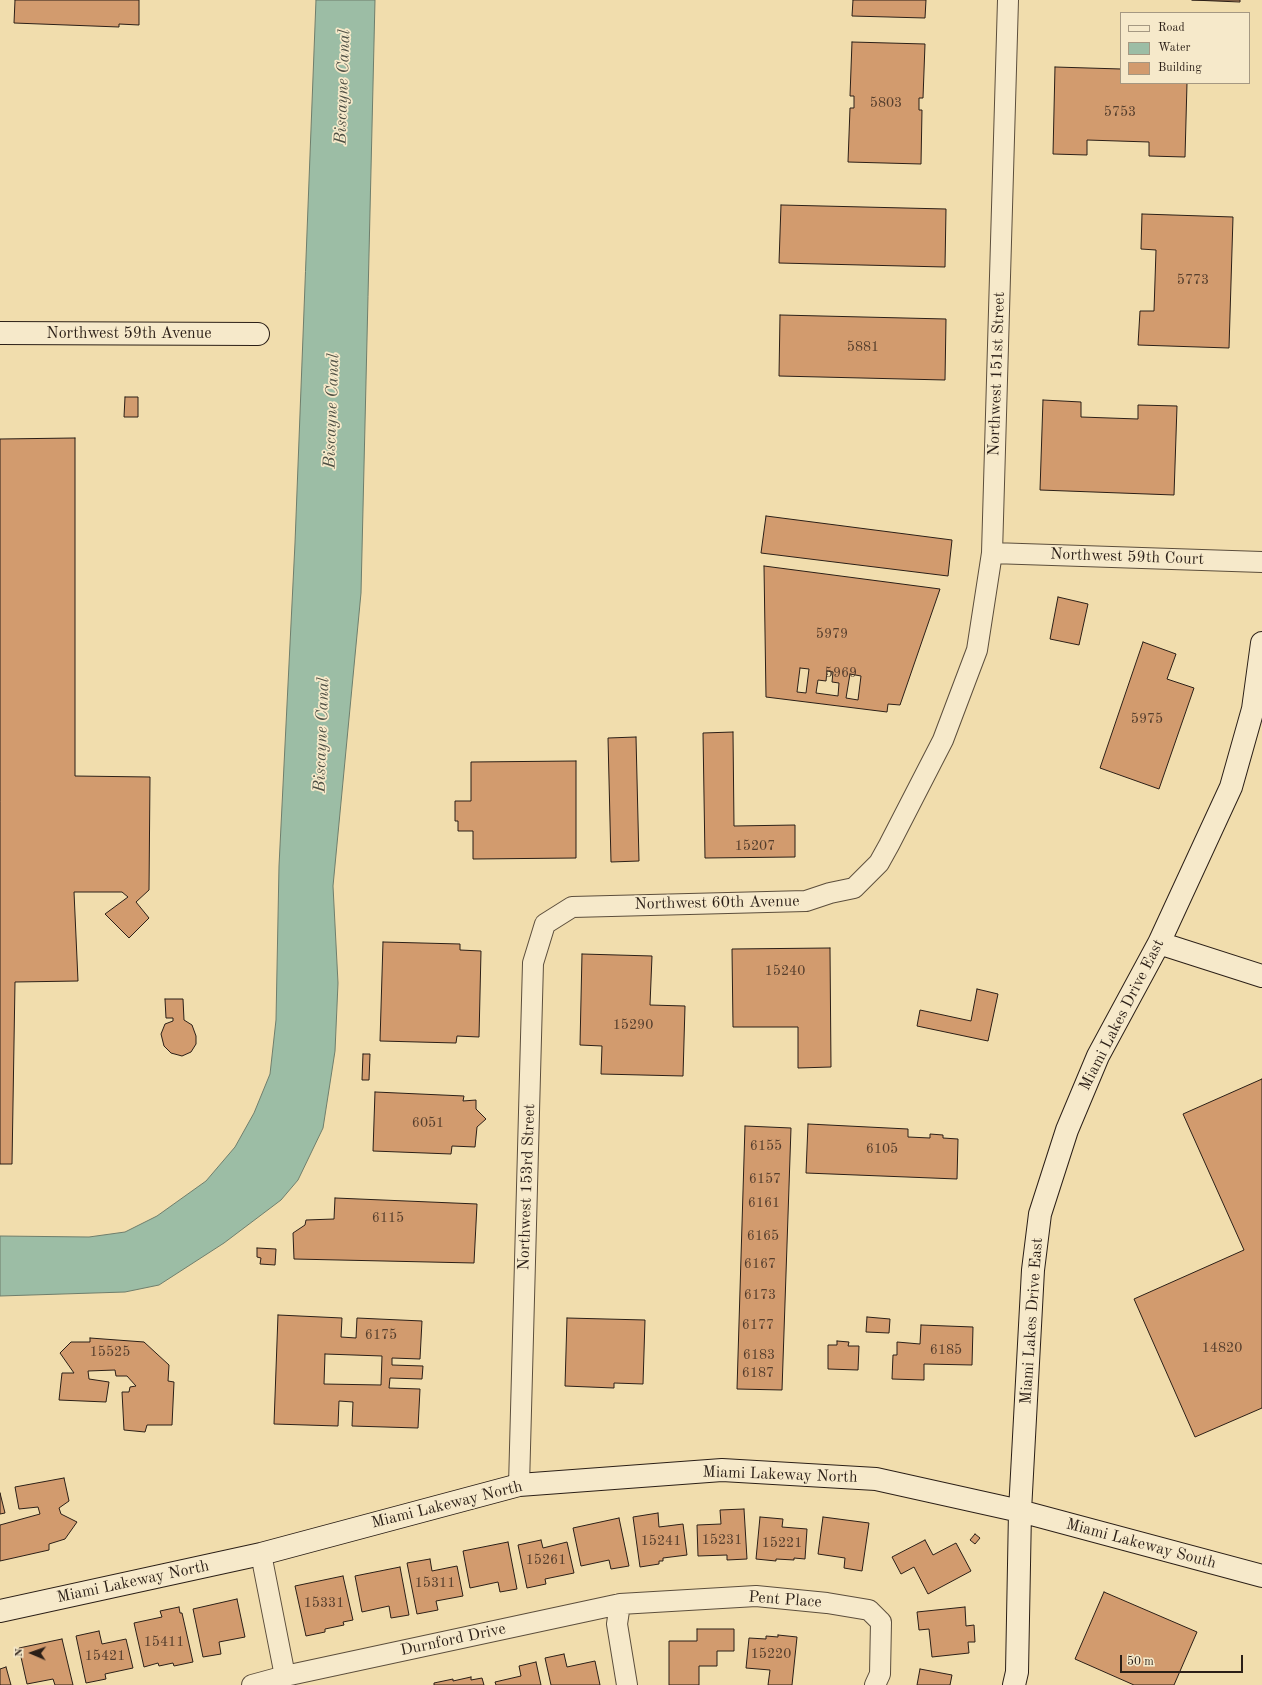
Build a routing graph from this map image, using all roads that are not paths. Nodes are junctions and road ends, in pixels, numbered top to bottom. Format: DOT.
graph roads {
  1 [pos="1008,0"];
  2 [pos="0,333"];
  3 [pos="258,334"];
  4 [pos="992,553"];
  5 [pos="1262,562"];
  6 [pos="1262,643"];
  7 [pos="943,740"];
  8 [pos="572,906"];
  9 [pos="1159,942"];
  10 [pos="1262,976"];
  11 [pos="519,1485"];
  12 [pos="1020,1511"];
  13 [pos="261,1554"];
  14 [pos="1262,1576"];
  15 [pos="620,1604"];
  16 [pos="0,1611"];
  17 [pos="285,1676"];
  18 [pos="252,1685"];
  19 [pos="627,1685"];
  20 [pos="875,1685"];
  21 [pos="1014,1685"];
  1 -- 4 [label="street, Northwest 151st Street"];
  2 -- 3 [label="street, Northwest 59th Avenue"];
  4 -- 5 [label="street, Northwest 59th Court"];
  4 -- 7 [label="street, Northwest 151st Street"];
  6 -- 9 [label="street, Miami Lakes Drive East"];
  7 -- 8 [label="street, Northwest 60th Avenue"];
  8 -- 11 [label="street, Northwest 153rd Street"];
  9 -- 10 [label="street"];
  9 -- 12 [label="street, Miami Lakes Drive East"];
  11 -- 12 [label="street, Miami Lakeway North"];
  11 -- 13 [label="street, Miami Lakeway North"];
  12 -- 14 [label="street, Miami Lakeway South"];
  12 -- 21 [label="street, Miami Lakes Drive East"];
  13 -- 16 [label="street, Miami Lakeway North"];
  13 -- 17 [label="street"];
  15 -- 17 [label="street, Durnford Drive"];
  15 -- 19 [label="street"];
  15 -- 20 [label="street, Pent Place"];
  17 -- 18 [label="street, Durnford Drive"];
}
